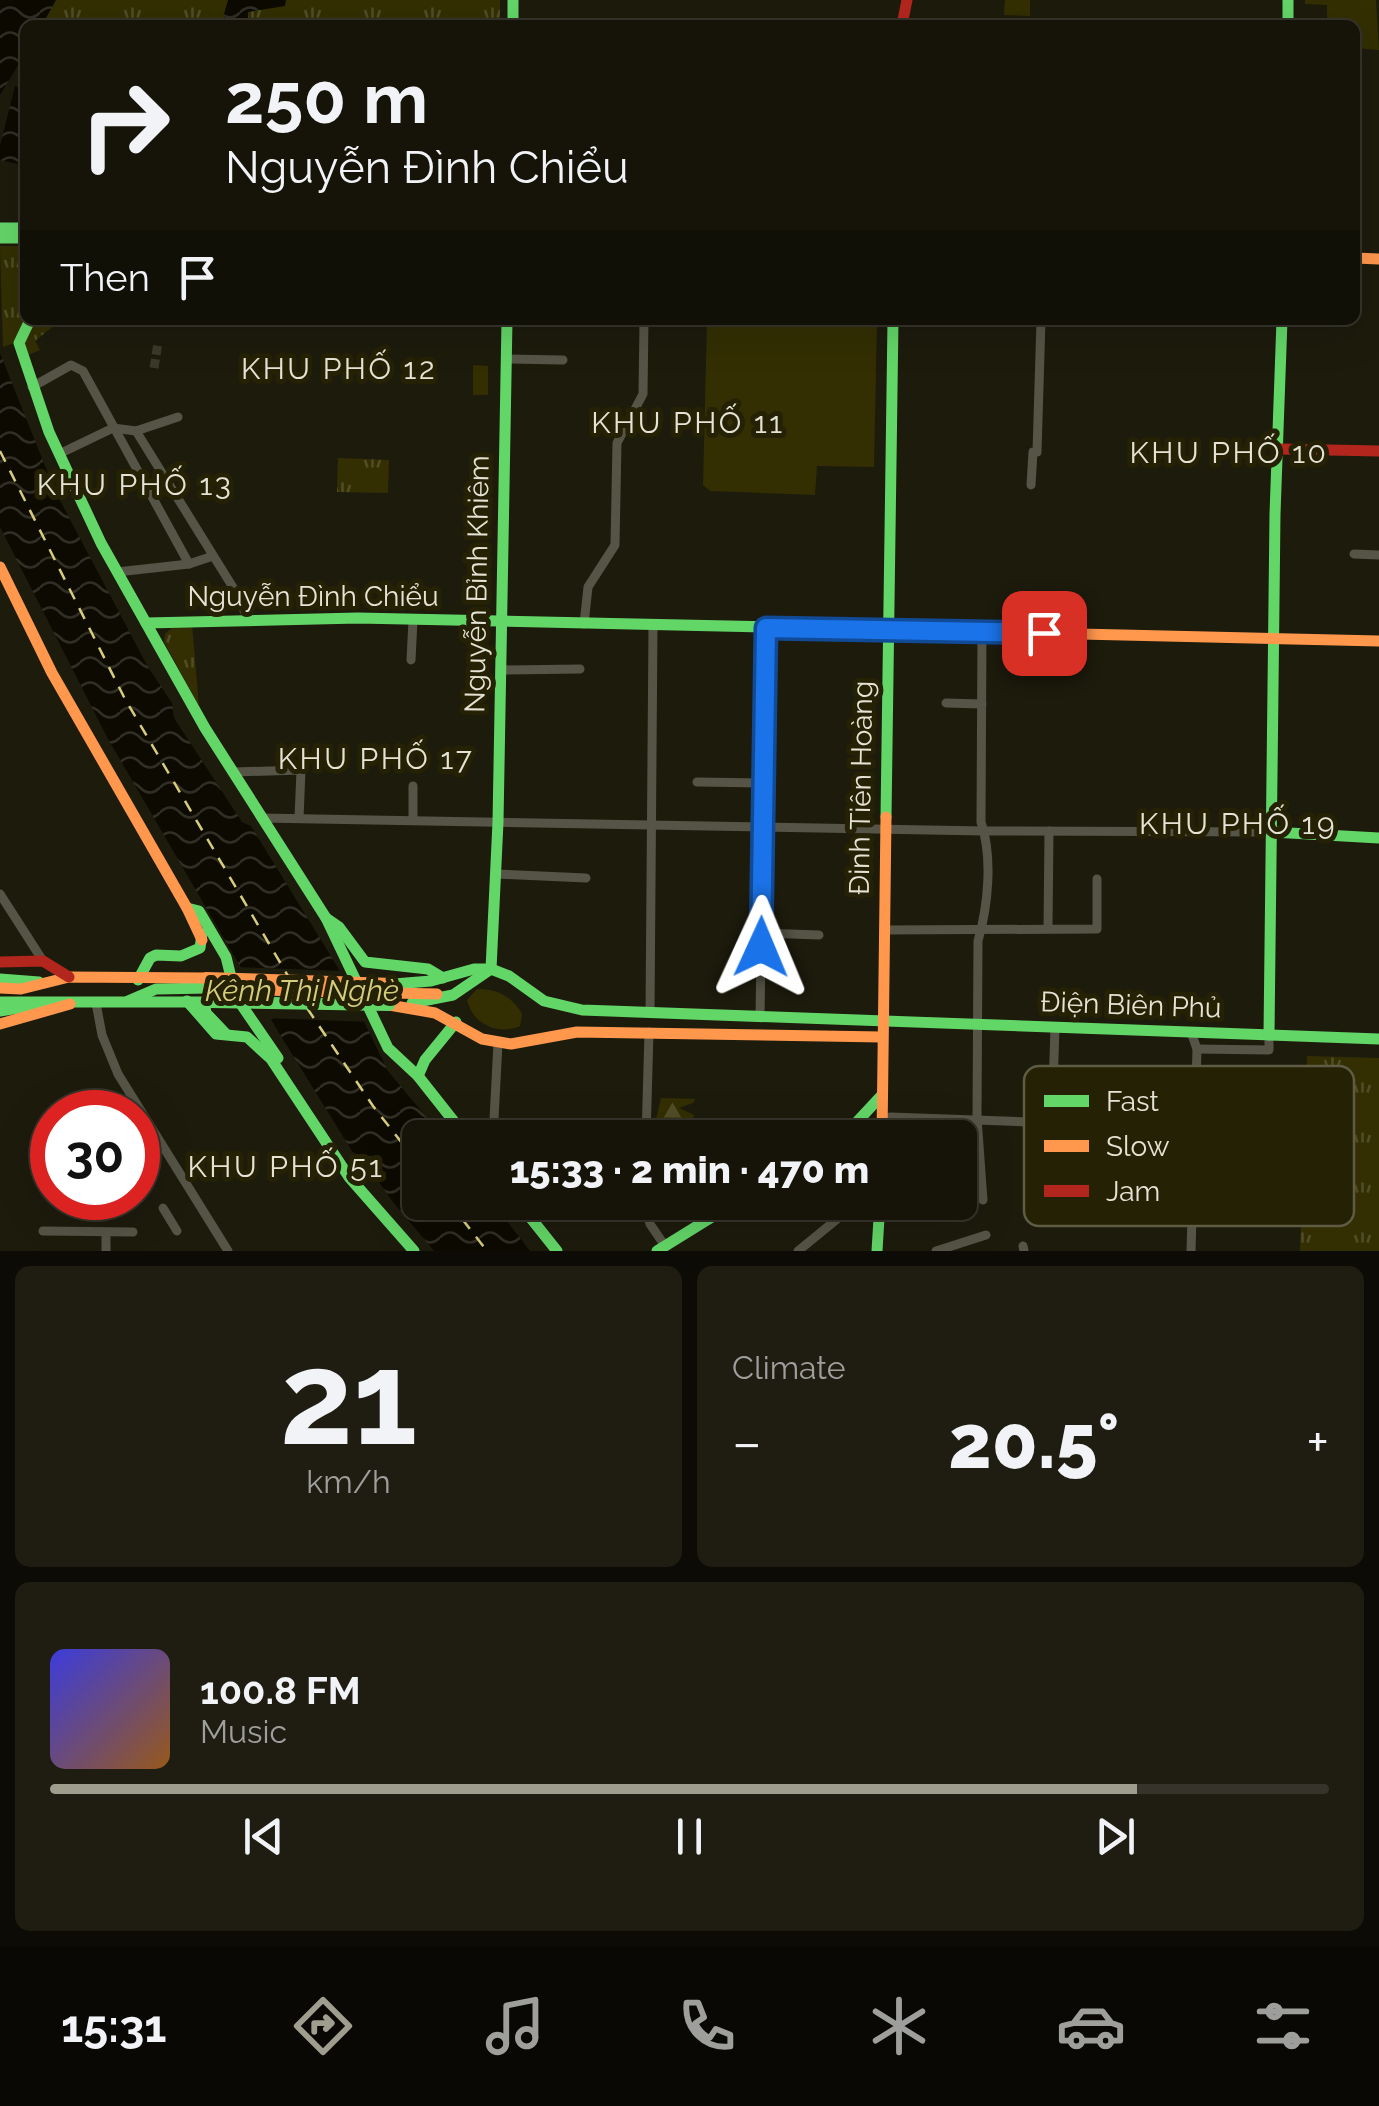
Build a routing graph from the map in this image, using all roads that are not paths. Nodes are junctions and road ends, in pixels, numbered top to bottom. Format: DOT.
graph roads {
  1 [pos="28,325"];
  2 [pos="507,325"];
  3 [pos="644,325"];
  4 [pos="893,325"];
  5 [pos="1041,325"];
  6 [pos="1282,325"];
  7 [pos="506,359"];
  8 [pos="564,360"];
  9 [pos="32,387"];
  10 [pos="178,417"];
  11 [pos="113,428"];
  12 [pos="136,430"];
  13 [pos="1279,449"];
  14 [pos="1379,451"];
  15 [pos="59,454"];
  16 [pos="160,470"];
  17 [pos="141,480"];
  18 [pos="1031,485"];
  19 [pos="181,504"];
  20 [pos="160,514"];
  21 [pos="1354,554"];
  22 [pos="1379,555"];
  23 [pos="213,556"];
  24 [pos="189,564"];
  25 [pos="0,568"];
  26 [pos="117,572"];
  27 [pos="248,619"];
  28 [pos="413,620"];
  29 [pos="500,622"];
  30 [pos="146,623"];
  31 [pos="584,624"];
  32 [pos="654,625"];
  33 [pos="766,628"];
  34 [pos="888,630"];
  35 [pos="982,632"];
  36 [pos="1274,638"];
  37 [pos="1379,640"];
  38 [pos="411,660"];
  39 [pos="580,669"];
  40 [pos="500,670"];
  41 [pos="946,703"];
  42 [pos="982,704"];
  43 [pos="234,772"];
  44 [pos="697,782"];
  45 [pos="763,784"];
  46 [pos="413,786"];
  47 [pos="261,818"];
  48 [pos="299,818"];
  49 [pos="413,820"];
  50 [pos="498,822"];
  51 [pos="651,823"];
  52 [pos="762,826"];
  53 [pos="885,828"];
  54 [pos="984,830"];
  55 [pos="1049,831"];
  56 [pos="1272,832"];
  57 [pos="1379,838"];
  58 [pos="496,874"];
  59 [pos="586,878"];
  60 [pos="1097,879"];
  61 [pos="0,894"];
  62 [pos="187,908"];
  63 [pos="326,918"];
  64 [pos="1048,928"];
  65 [pos="982,929"];
  66 [pos="884,930"];
  67 [pos="761,933"];
  68 [pos="820,934"];
  69 [pos="205,935"];
  70 [pos="219,943"];
  71 [pos="43,961"];
  72 [pos="0,962"];
  73 [pos="490,969"];
  74 [pos="69,976"];
  75 [pos="443,978"];
  76 [pos="0,979"];
  77 [pos="138,980"];
  78 [pos="38,982"];
  79 [pos="0,988"];
  80 [pos="208,992"];
  81 [pos="394,998"];
  82 [pos="187,1001"];
  83 [pos="0,1002"];
  84 [pos="45,1002"];
  85 [pos="126,1002"];
  86 [pos="96,1003"];
  87 [pos="73,1004"];
  88 [pos="0,1011"];
  89 [pos="650,1013"];
  90 [pos="760,1017"];
  91 [pos="852,1020"];
  92 [pos="882,1021"];
  93 [pos="456,1022"];
  94 [pos="0,1024"];
  95 [pos="978,1024"];
  96 [pos="1055,1027"];
  97 [pos="649,1032"];
  98 [pos="1190,1032"];
  99 [pos="226,1034"];
  100 [pos="1269,1035"];
  101 [pos="882,1037"];
  102 [pos="852,1038"];
  103 [pos="1379,1038"];
  104 [pos="498,1043"];
  105 [pos="1197,1049"];
  106 [pos="1054,1066"];
  107 [pos="1197,1066"];
  108 [pos="282,1076"];
  109 [pos="418,1076"];
  110 [pos="882,1095"];
  111 [pos="977,1118"];
  112 [pos="452,1120"];
  113 [pos="494,1120"];
  114 [pos="646,1120"];
  115 [pos="859,1120"];
  116 [pos="882,1120"];
  117 [pos="887,1120"];
  118 [pos="1024,1120"];
  119 [pos="984,1200"];
  120 [pos="162,1208"];
  121 [pos="532,1220"];
  122 [pos="649,1220"];
  123 [pos="708,1220"];
  124 [pos="836,1220"];
  125 [pos="879,1220"];
  126 [pos="1192,1226"];
  127 [pos="43,1231"];
  128 [pos="133,1232"];
  129 [pos="177,1232"];
  130 [pos="106,1233"];
  131 [pos="986,1236"];
  132 [pos="663,1249"];
  133 [pos="106,1251"];
  134 [pos="228,1251"];
  135 [pos="414,1251"];
  136 [pos="557,1251"];
  137 [pos="798,1251"];
  138 [pos="878,1251"];
  139 [pos="936,1251"];
  140 [pos="1191,1251"];
  1 -- 9 [label="main road"];
  2 -- 7 [label="main road, Nguyễn Bỉnh Khiêm"];
  3 -- 31 [label="street"];
  4 -- 34 [label="main road, Đinh Tiên Hoàng"];
  5 -- 18 [label="street"];
  6 -- 13 [label="main road"];
  7 -- 8 [label="street"];
  7 -- 29 [label="main road, Nguyễn Bỉnh Khiêm"];
  9 -- 11 [label="street"];
  9 -- 15 [label="main road"];
  10 -- 12 [label="street"];
  11 -- 12 [label="street"];
  11 -- 15 [label="street"];
  11 -- 17 [label="street"];
  12 -- 16 [label="street"];
  13 -- 14 [label="main road"];
  13 -- 36 [label="main road"];
  15 -- 26 [label="main road"];
  16 -- 17 [label="street"];
  16 -- 19 [label="street"];
  17 -- 20 [label="street"];
  19 -- 20 [label="street"];
  19 -- 23 [label="street"];
  20 -- 24 [label="street"];
  21 -- 22 [label="street"];
  23 -- 24 [label="street"];
  23 -- 27 [label="street"];
  24 -- 26 [label="street"];
  25 -- 62 [label="main road"];
  26 -- 30 [label="main road"];
  27 -- 28 [label="main road, Nguyễn Đình Chiểu"];
  27 -- 30 [label="main road, Nguyễn Đình Chiểu"];
  28 -- 29 [label="main road, Nguyễn Đình Chiểu"];
  28 -- 38 [label="street"];
  29 -- 31 [label="main road, Nguyễn Đình Chiểu"];
  29 -- 40 [label="main road, Nguyễn Bỉnh Khiêm"];
  30 -- 43 [label="main road"];
  31 -- 32 [label="main road, Nguyễn Đình Chiểu"];
  32 -- 33 [label="main road, Nguyễn Đình Chiểu"];
  32 -- 51 [label="street"];
  33 -- 34 [label="main road, Nguyễn Đình Chiểu"];
  33 -- 45 [label="street"];
  34 -- 35 [label="main road, Nguyễn Đình Chiểu"];
  34 -- 53 [label="main road, Đinh Tiên Hoàng"];
  35 -- 36 [label="main road, Nguyễn Đình Chiểu"];
  35 -- 42 [label="street"];
  36 -- 37 [label="main road, Nguyễn Đình Chiểu"];
  36 -- 56 [label="main road"];
  39 -- 40 [label="street"];
  40 -- 50 [label="main road, Nguyễn Bỉnh Khiêm"];
  41 -- 42 [label="street"];
  42 -- 54 [label="street"];
  43 -- 47 [label="main road"];
  43 -- 48 [label="street"];
  44 -- 45 [label="street"];
  45 -- 52 [label="street"];
  46 -- 49 [label="street"];
  47 -- 48 [label="street"];
  47 -- 63 [label="main road"];
  48 -- 49 [label="street"];
  49 -- 50 [label="street"];
  50 -- 51 [label="street"];
  50 -- 58 [label="main road, Nguyễn Bỉnh Khiêm"];
  51 -- 52 [label="street"];
  51 -- 89 [label="street"];
  52 -- 53 [label="street"];
  52 -- 67 [label="street"];
  53 -- 54 [label="street"];
  53 -- 66 [label="main road, Đinh Tiên Hoàng"];
  54 -- 55 [label="street"];
  54 -- 65 [label="street"];
  55 -- 56 [label="street"];
  55 -- 64 [label="street"];
  56 -- 57 [label="main road"];
  56 -- 100 [label="main road"];
  58 -- 59 [label="street"];
  58 -- 73 [label="main road, Nguyễn Bỉnh Khiêm"];
  60 -- 64 [label="street"];
  61 -- 71 [label="street"];
  62 -- 69 [label="main road"];
  62 -- 70 [label="main road"];
  63 -- 75 [label="main road"];
  63 -- 109 [label="main road"];
  64 -- 65 [label="street"];
  65 -- 66 [label="street"];
  65 -- 95 [label="street"];
  66 -- 92 [label="main road, Đinh Tiên Hoàng"];
  67 -- 68 [label="street"];
  67 -- 90 [label="street"];
  69 -- 70 [label="main road"];
  69 -- 77 [label="main road"];
  70 -- 108 [label="main road"];
  71 -- 72 [label="main road"];
  71 -- 74 [label="main road"];
  73 -- 75 [label="main road"];
  73 -- 81 [label="main road"];
  73 -- 89 [label="main road, Điện Biên Phủ"];
  74 -- 77 [label="main road"];
  74 -- 78 [label="main road"];
  75 -- 81 [label="main road"];
  76 -- 78 [label="main road"];
  77 -- 80 [label="main road"];
  78 -- 79 [label="main road"];
  80 -- 81 [label="main road, bridge"];
  80 -- 81 [label="main road, bridge"];
  80 -- 82 [label="main road"];
  80 -- 85 [label="main road"];
  80 -- 99 [label="main road"];
  81 -- 93 [label="main road"];
  82 -- 85 [label="main road"];
  82 -- 99 [label="main road"];
  83 -- 84 [label="main road"];
  84 -- 87 [label="main road"];
  84 -- 88 [label="main road"];
  85 -- 86 [label="main road"];
  86 -- 87 [label="main road"];
  86 -- 134 [label="street"];
  87 -- 94 [label="main road"];
  89 -- 90 [label="main road, Điện Biên Phủ"];
  90 -- 91 [label="main road, Điện Biên Phủ"];
  91 -- 92 [label="main road, Điện Biên Phủ"];
  91 -- 102 [label="main road"];
  92 -- 95 [label="main road, Điện Biên Phủ"];
  92 -- 101 [label="main road, Đinh Tiên Hoàng"];
  93 -- 104 [label="main road"];
  93 -- 109 [label="main road"];
  95 -- 96 [label="main road, Điện Biên Phủ"];
  95 -- 111 [label="street"];
  96 -- 98 [label="main road, Điện Biên Phủ"];
  96 -- 106 [label="street"];
  97 -- 102 [label="main road"];
  97 -- 104 [label="main road"];
  97 -- 114 [label="street"];
  98 -- 100 [label="main road, Điện Biên Phủ"];
  98 -- 105 [label="street"];
  99 -- 108 [label="main road"];
  100 -- 103 [label="main road, Điện Biên Phủ"];
  100 -- 105 [label="street"];
  101 -- 102 [label="main road"];
  101 -- 110 [label="main road, Đinh Tiên Hoàng"];
  104 -- 113 [label="street"];
  105 -- 107 [label="street"];
  108 -- 135 [label="main road"];
  109 -- 112 [label="main road"];
  110 -- 115 [label="main road"];
  110 -- 116 [label="main road, Đinh Tiên Hoàng"];
  111 -- 117 [label="street"];
  111 -- 118 [label="street"];
  111 -- 119 [label="street"];
  120 -- 129 [label="street"];
  121 -- 136 [label="main road"];
  122 -- 132 [label="street"];
  123 -- 132 [label="main road"];
  124 -- 137 [label="street"];
  125 -- 138 [label="main road"];
  126 -- 140 [label="street"];
  127 -- 130 [label="street"];
  128 -- 130 [label="street"];
  130 -- 133 [label="street"];
  131 -- 139 [label="street"];
}
